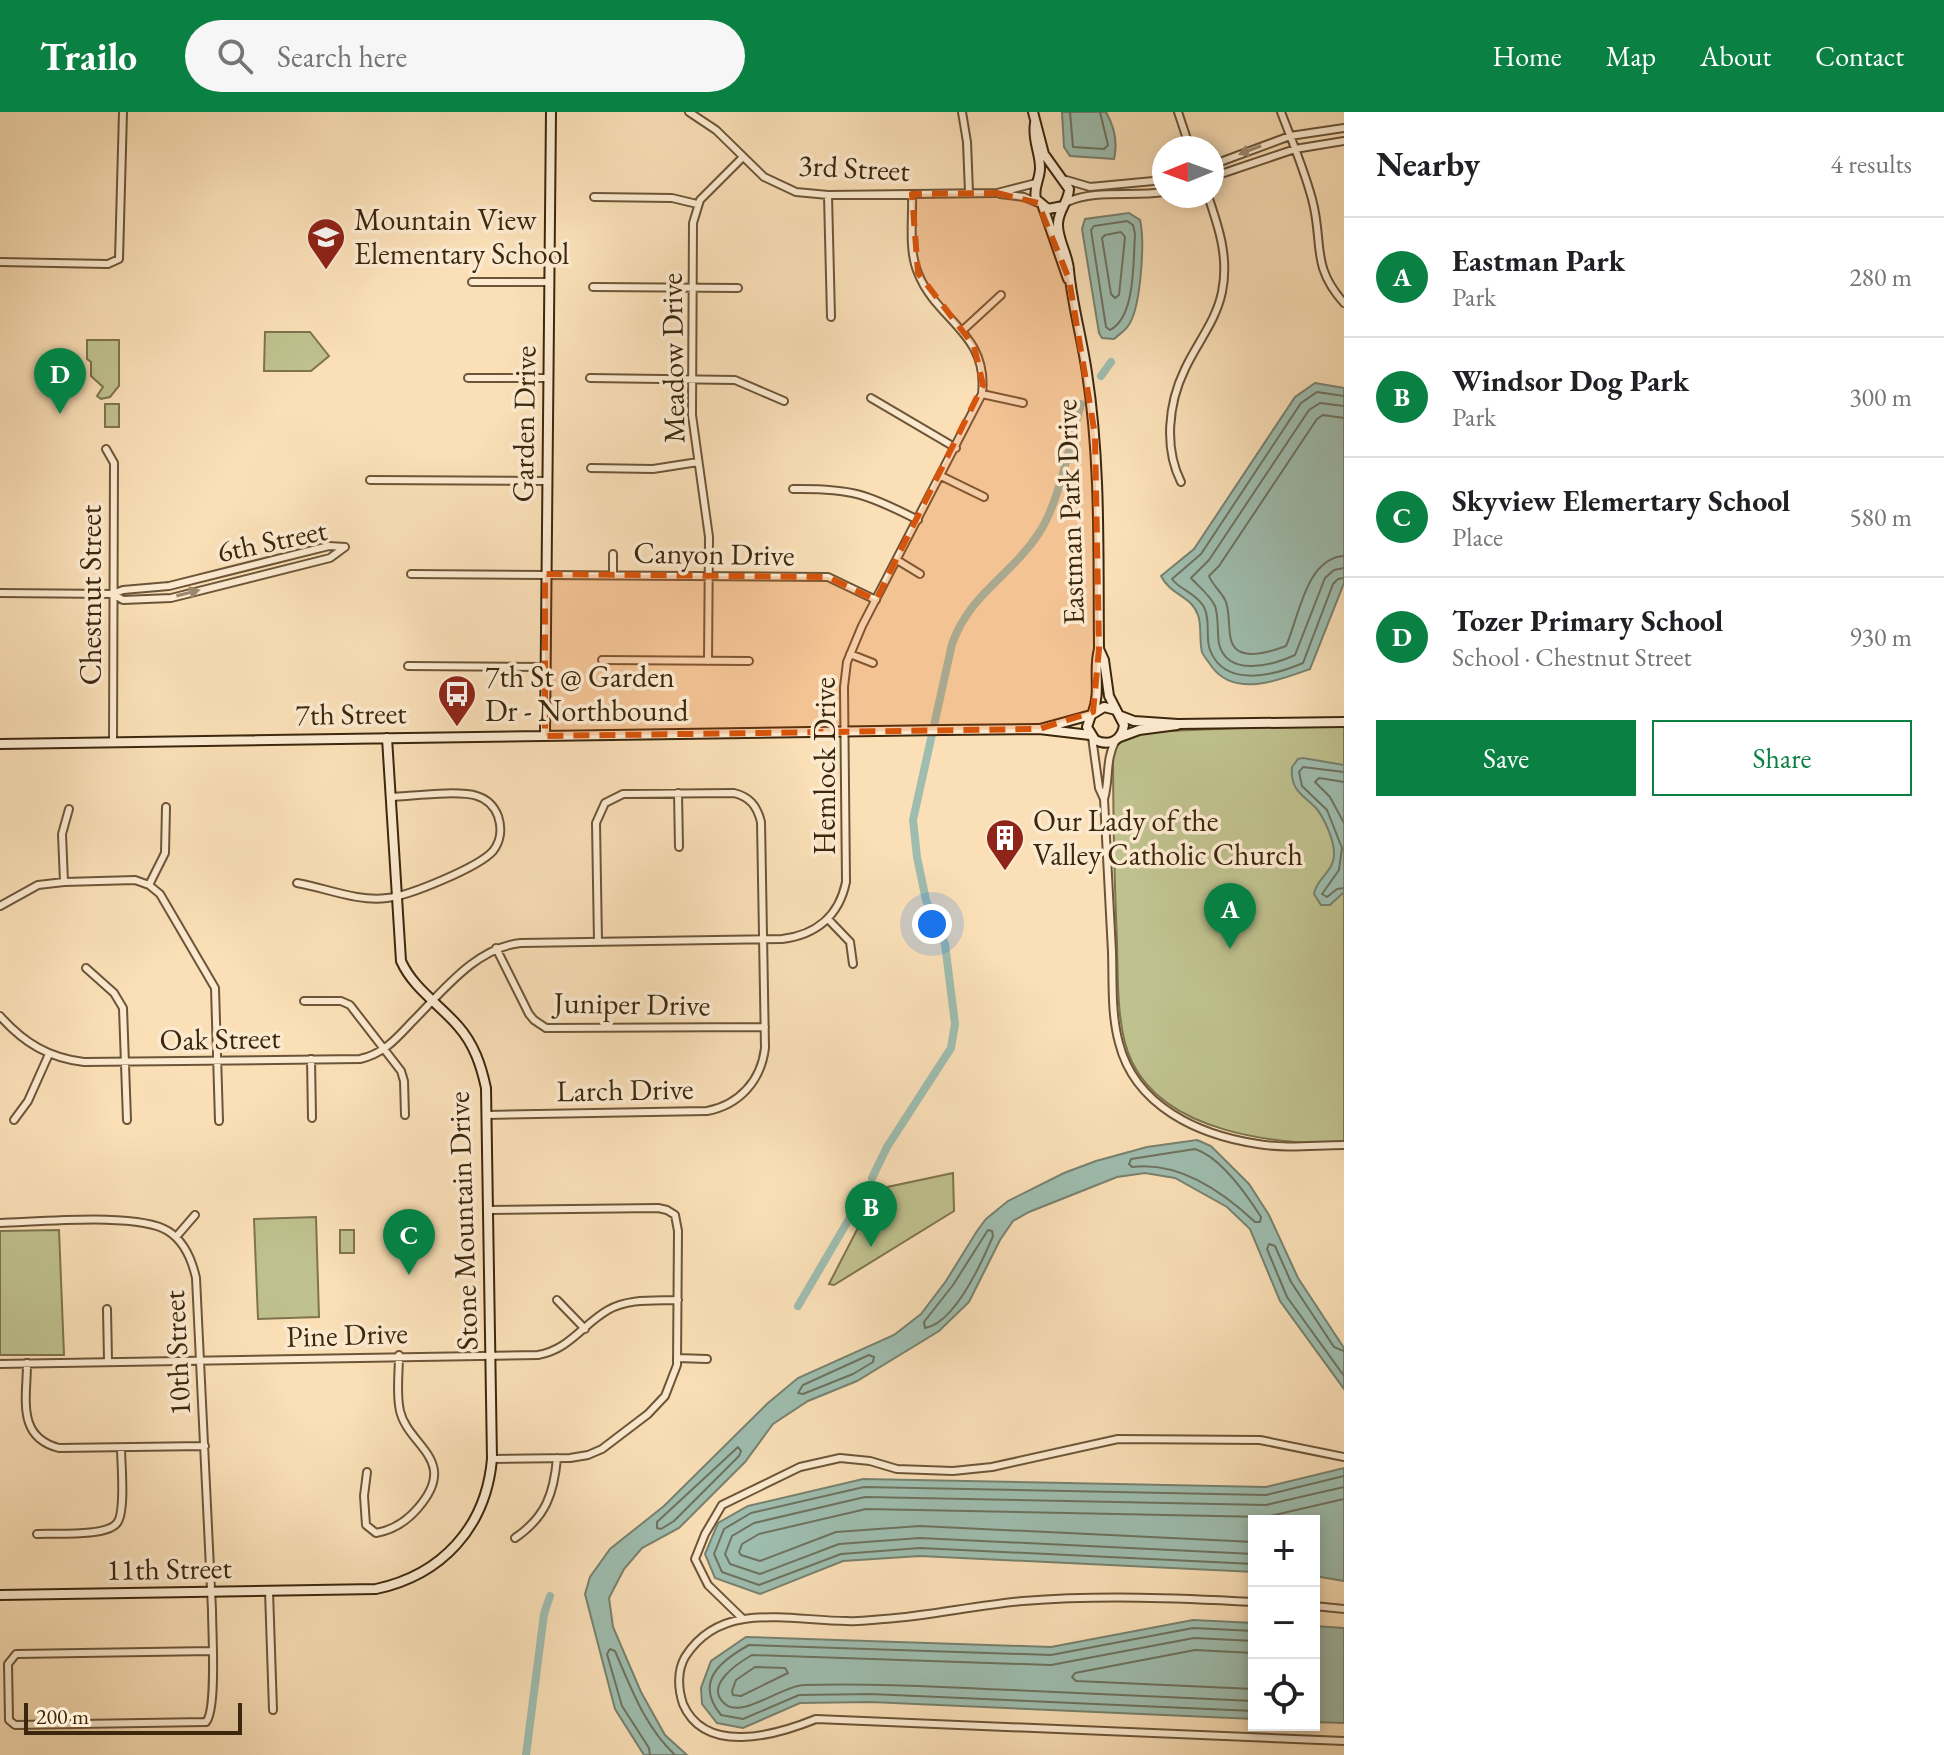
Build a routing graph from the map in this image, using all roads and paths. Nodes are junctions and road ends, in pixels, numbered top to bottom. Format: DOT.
graph roads {
  1 [pos="123,112"];
  2 [pos="551,112"];
  3 [pos="962,112"];
  4 [pos="1033,112"];
  5 [pos="1178,112"];
  6 [pos="1281,112"];
  7 [pos="692,113"];
  8 [pos="1035,122"];
  9 [pos="1344,128"];
  10 [pos="1186,136"];
  11 [pos="1290,136"];
  12 [pos="1344,141"];
  13 [pos="1295,149"];
  14 [pos="743,157"];
  15 [pos="1224,161"];
  16 [pos="1224,173"];
  17 [pos="1062,177"];
  18 [pos="1152,181"];
  19 [pos="1037,182"];
  20 [pos="969,193"];
  21 [pos="997,193"];
  22 [pos="1152,193"];
  23 [pos="912,194"];
  24 [pos="828,195"];
  25 [pos="594,197"];
  26 [pos="1065,203"];
  27 [pos="697,204"];
  28 [pos="1041,205"];
  29 [pos="1212,208"];
  30 [pos="0,262"];
  31 [pos="1069,279"];
  32 [pos="472,282"];
  33 [pos="549,282"];
  34 [pos="593,287"];
  35 [pos="693,288"];
  36 [pos="738,288"];
  37 [pos="1001,295"];
  38 [pos="1344,303"];
  39 [pos="831,317"];
  40 [pos="963,330"];
  41 [pos="468,378"];
  42 [pos="548,378"];
  43 [pos="590,378"];
  44 [pos="691,379"];
  45 [pos="982,394"];
  46 [pos="871,398"];
  47 [pos="784,401"];
  48 [pos="1023,403"];
  49 [pos="956,448"];
  50 [pos="106,449"];
  51 [pos="698,462"];
  52 [pos="591,468"];
  53 [pos="941,476"];
  54 [pos="370,480"];
  55 [pos="547,481"];
  56 [pos="1181,482"];
  57 [pos="793,489"];
  58 [pos="984,497"];
  59 [pos="918,520"];
  60 [pos="613,554"];
  61 [pos="897,560"];
  62 [pos="411,574"];
  63 [pos="545,574"];
  64 [pos="920,574"];
  65 [pos="613,575"];
  66 [pos="709,576"];
  67 [pos="0,593"];
  68 [pos="113,594"];
  69 [pos="876,600"];
  70 [pos="1099,649"];
  71 [pos="850,654"];
  72 [pos="602,660"];
  73 [pos="708,661"];
  74 [pos="749,661"];
  75 [pos="873,663"];
  76 [pos="408,666"];
  77 [pos="545,667"];
  78 [pos="1092,713"];
  79 [pos="1118,713"];
  80 [pos="1344,722"];
  81 [pos="1178,724"];
  82 [pos="1039,729"];
  83 [pos="845,731"];
  84 [pos="545,736"];
  85 [pos="1091,736"];
  86 [pos="387,738"];
  87 [pos="1117,739"];
  88 [pos="113,742"];
  89 [pos="0,744"];
  90 [pos="678,793"];
  91 [pos="391,797"];
  92 [pos="1104,799"];
  93 [pos="166,807"];
  94 [pos="69,809"];
  95 [pos="679,847"];
  96 [pos="64,882"];
  97 [pos="297,883"];
  98 [pos="149,885"];
  99 [pos="396,897"];
  100 [pos="0,906"];
  101 [pos="828,919"];
  102 [pos="763,939"];
  103 [pos="598,942"];
  104 [pos="496,948"];
  105 [pos="853,964"];
  106 [pos="86,968"];
  107 [pos="304,1001"];
  108 [pos="434,1002"];
  109 [pos="0,1016"];
  110 [pos="765,1027"];
  111 [pos="386,1048"];
  112 [pos="49,1054"];
  113 [pos="311,1059"];
  114 [pos="218,1061"];
  115 [pos="125,1062"];
  116 [pos="405,1115"];
  117 [pos="487,1115"];
  118 [pos="312,1118"];
  119 [pos="14,1120"];
  120 [pos="127,1120"];
  121 [pos="219,1121"];
  122 [pos="1344,1145"];
  123 [pos="681,1206"];
  124 [pos="489,1210"];
  125 [pos="195,1215"];
  126 [pos="675,1215"];
  127 [pos="0,1223"];
  128 [pos="176,1237"];
  129 [pos="557,1300"];
  130 [pos="678,1300"];
  131 [pos="107,1309"];
  132 [pos="585,1329"];
  133 [pos="399,1355"];
  134 [pos="491,1356"];
  135 [pos="677,1358"];
  136 [pos="707,1359"];
  137 [pos="200,1360"];
  138 [pos="108,1361"];
  139 [pos="27,1363"];
  140 [pos="0,1364"];
  141 [pos="205,1446"];
  142 [pos="121,1448"];
  143 [pos="1344,1457"];
  144 [pos="557,1458"];
  145 [pos="492,1459"];
  146 [pos="367,1472"];
  147 [pos="115,1526"];
  148 [pos="122,1533"];
  149 [pos="37,1534"];
  150 [pos="515,1538"];
  151 [pos="269,1591"];
  152 [pos="339,1591"];
  153 [pos="212,1592"];
  154 [pos="0,1595"];
  155 [pos="1248,1602"];
  156 [pos="1320,1607"];
  157 [pos="1344,1609"];
  158 [pos="743,1619"];
  159 [pos="212,1651"];
  160 [pos="5,1652"];
  161 [pos="11,1658"];
  162 [pos="4,1685"];
  163 [pos="4,1694"];
  164 [pos="273,1710"];
  165 [pos="209,1720"];
  166 [pos="11,1723"];
  167 [pos="218,1726"];
  168 [pos="5,1729"];
  169 [pos="1344,1741"];
  1 -- 30 [label="street"];
  2 -- 33 [label="street, Garden Drive"];
  3 -- 20 [label="street"];
  4 -- 8 [label="street"];
  5 -- 10 [label="street"];
  6 -- 11 [label="street"];
  7 -- 14 [label="street, 3rd Street"];
  8 -- 17 [label="street"];
  8 -- 19 [label="street"];
  9 -- 11 [label="street"];
  11 -- 13 [label="street"];
  11 -- 15 [label="street, one-way"];
  12 -- 13 [label="street"];
  13 -- 16 [label="street"];
  13 -- 38 [label="street"];
  14 -- 24 [label="street, 3rd Street"];
  14 -- 27 [label="street"];
  17 -- 18 [label="street"];
  17 -- 19 [label="street"];
  17 -- 26 [label="street"];
  19 -- 21 [label="street, 3rd Street"];
  19 -- 28 [label="street"];
  20 -- 21 [label="street, 3rd Street"];
  20 -- 23 [label="street, 3rd Street"];
  21 -- 28 [label="street, 3rd Street"];
  22 -- 26 [label="street"];
  23 -- 24 [label="street, 3rd Street"];
  23 -- 40 [label="street"];
  24 -- 39 [label="street"];
  25 -- 27 [label="street"];
  26 -- 28 [label="street"];
  26 -- 31 [label="street, Eastman Park Drive"];
  27 -- 35 [label="street, Meadow Drive"];
  28 -- 31 [label="street, Eastman Park Drive"];
  29 -- 56 [label="street"];
  31 -- 70 [label="street, Eastman Park Drive"];
  32 -- 33 [label="street"];
  33 -- 42 [label="street, Garden Drive"];
  34 -- 35 [label="street"];
  35 -- 36 [label="street"];
  35 -- 44 [label="street, Meadow Drive"];
  37 -- 40 [label="street"];
  40 -- 45 [label="street"];
  41 -- 42 [label="street"];
  42 -- 55 [label="street, Garden Drive"];
  43 -- 44 [label="street"];
  44 -- 47 [label="street"];
  44 -- 51 [label="street, Meadow Drive"];
  45 -- 48 [label="street"];
  45 -- 49 [label="street, Hemlock Drive"];
  46 -- 49 [label="street"];
  49 -- 53 [label="street, Hemlock Drive"];
  50 -- 68 [label="street, Chestnut Street"];
  51 -- 52 [label="street"];
  51 -- 66 [label="street, Meadow Drive"];
  53 -- 58 [label="street"];
  53 -- 59 [label="street, Hemlock Drive"];
  54 -- 55 [label="street"];
  55 -- 63 [label="street, Garden Drive"];
  57 -- 59 [label="street"];
  59 -- 61 [label="street, Hemlock Drive"];
  60 -- 65 [label="street"];
  61 -- 64 [label="street"];
  61 -- 69 [label="street, Hemlock Drive"];
  62 -- 63 [label="street, Canyon Drive"];
  63 -- 65 [label="street, Canyon Drive"];
  63 -- 77 [label="street, Garden Drive"];
  65 -- 66 [label="street, Canyon Drive"];
  66 -- 69 [label="street, Canyon Drive"];
  66 -- 73 [label="street, Meadow Drive"];
  67 -- 68 [label="street, 6th Street"];
  68 -- 68 [label="street, 6th Street, one-way"];
  68 -- 88 [label="street, Chestnut Street"];
  69 -- 71 [label="street, Hemlock Drive"];
  70 -- 78 [label="street, Eastman Park Drive"];
  70 -- 79 [label="street, Eastman Park Drive"];
  71 -- 75 [label="street"];
  71 -- 83 [label="street, Hemlock Drive"];
  72 -- 73 [label="street"];
  73 -- 74 [label="street"];
  76 -- 77 [label="street"];
  77 -- 84 [label="street, Garden Drive"];
  78 -- 79 [label="street"];
  78 -- 82 [label="street, 7th Street"];
  78 -- 85 [label="street"];
  79 -- 81 [label="street"];
  79 -- 87 [label="street"];
  80 -- 81 [label="street"];
  81 -- 87 [label="street"];
  82 -- 83 [label="street, 7th Street"];
  82 -- 85 [label="street, 7th Street"];
  83 -- 84 [label="street, 7th Street"];
  83 -- 101 [label="street, Hemlock Drive"];
  84 -- 86 [label="street, 7th Street"];
  85 -- 87 [label="street"];
  85 -- 92 [label="street"];
  86 -- 88 [label="street, 7th Street"];
  86 -- 91 [label="street, Stone Mountain Drive"];
  87 -- 92 [label="street"];
  88 -- 89 [label="street, 7th Street"];
  90 -- 95 [label="street"];
  90 -- 102 [label="street, Larch Drive"];
  90 -- 103 [label="street"];
  91 -- 99 [label="street, Stone Mountain Drive"];
  91 -- 99 [label="street"];
  92 -- 122 [label="street"];
  93 -- 98 [label="street"];
  94 -- 96 [label="street"];
  96 -- 98 [label="street"];
  96 -- 100 [label="street"];
  97 -- 99 [label="street"];
  98 -- 114 [label="street"];
  99 -- 108 [label="street, Stone Mountain Drive"];
  101 -- 102 [label="street"];
  101 -- 105 [label="street"];
  102 -- 103 [label="street"];
  102 -- 110 [label="street, Larch Drive"];
  103 -- 104 [label="street"];
  104 -- 108 [label="street"];
  104 -- 110 [label="street, Juniper Drive"];
  106 -- 115 [label="street"];
  107 -- 111 [label="street"];
  108 -- 111 [label="street, Oak Street"];
  108 -- 117 [label="street, Stone Mountain Drive"];
  109 -- 112 [label="street, Oak Street"];
  110 -- 117 [label="street, Larch Drive"];
  111 -- 113 [label="street, Oak Street"];
  111 -- 116 [label="street"];
  112 -- 115 [label="street, Oak Street"];
  112 -- 119 [label="street"];
  113 -- 114 [label="street, Oak Street"];
  113 -- 118 [label="street"];
  114 -- 115 [label="street, Oak Street"];
  114 -- 121 [label="street"];
  115 -- 120 [label="street"];
  117 -- 124 [label="street, Stone Mountain Drive"];
  123 -- 126 [label="street"];
  124 -- 126 [label="street"];
  124 -- 134 [label="street, Stone Mountain Drive"];
  125 -- 128 [label="street"];
  126 -- 130 [label="street"];
  127 -- 128 [label="street"];
  128 -- 137 [label="street, 10th Street"];
  129 -- 132 [label="street"];
  130 -- 132 [label="street, Pine Drive"];
  130 -- 135 [label="street"];
  131 -- 138 [label="street"];
  132 -- 134 [label="street, Pine Drive"];
  133 -- 134 [label="street, Pine Drive"];
  133 -- 137 [label="street, Pine Drive"];
  133 -- 146 [label="street"];
  134 -- 145 [label="street, Stone Mountain Drive"];
  135 -- 136 [label="street"];
  135 -- 144 [label="street"];
  137 -- 138 [label="street, Pine Drive"];
  137 -- 141 [label="street, 10th Street"];
  138 -- 139 [label="street, Pine Drive"];
  139 -- 140 [label="street, Pine Drive"];
  139 -- 142 [label="street"];
  141 -- 142 [label="street"];
  141 -- 153 [label="street, 10th Street"];
  142 -- 147 [label="street"];
  143 -- 158 [label="street"];
  144 -- 145 [label="street"];
  144 -- 150 [label="street"];
  145 -- 152 [label="street, Stone Mountain Drive"];
  147 -- 148 [label="street"];
  147 -- 149 [label="street"];
  151 -- 152 [label="street, 11th Street"];
  151 -- 153 [label="street, 11th Street"];
  151 -- 164 [label="street"];
  153 -- 154 [label="street, 11th Street"];
  153 -- 159 [label="street, 10th Street"];
  155 -- 158 [label="street"];
  156 -- 157 [label="street"];
  158 -- 169 [label="street"];
  159 -- 161 [label="street"];
  159 -- 165 [label="street, 10th Street"];
  160 -- 161 [label="street"];
  161 -- 162 [label="street"];
  162 -- 163 [label="street"];
  163 -- 166 [label="street"];
  165 -- 166 [label="street"];
  165 -- 167 [label="street"];
  166 -- 168 [label="street"];
}
